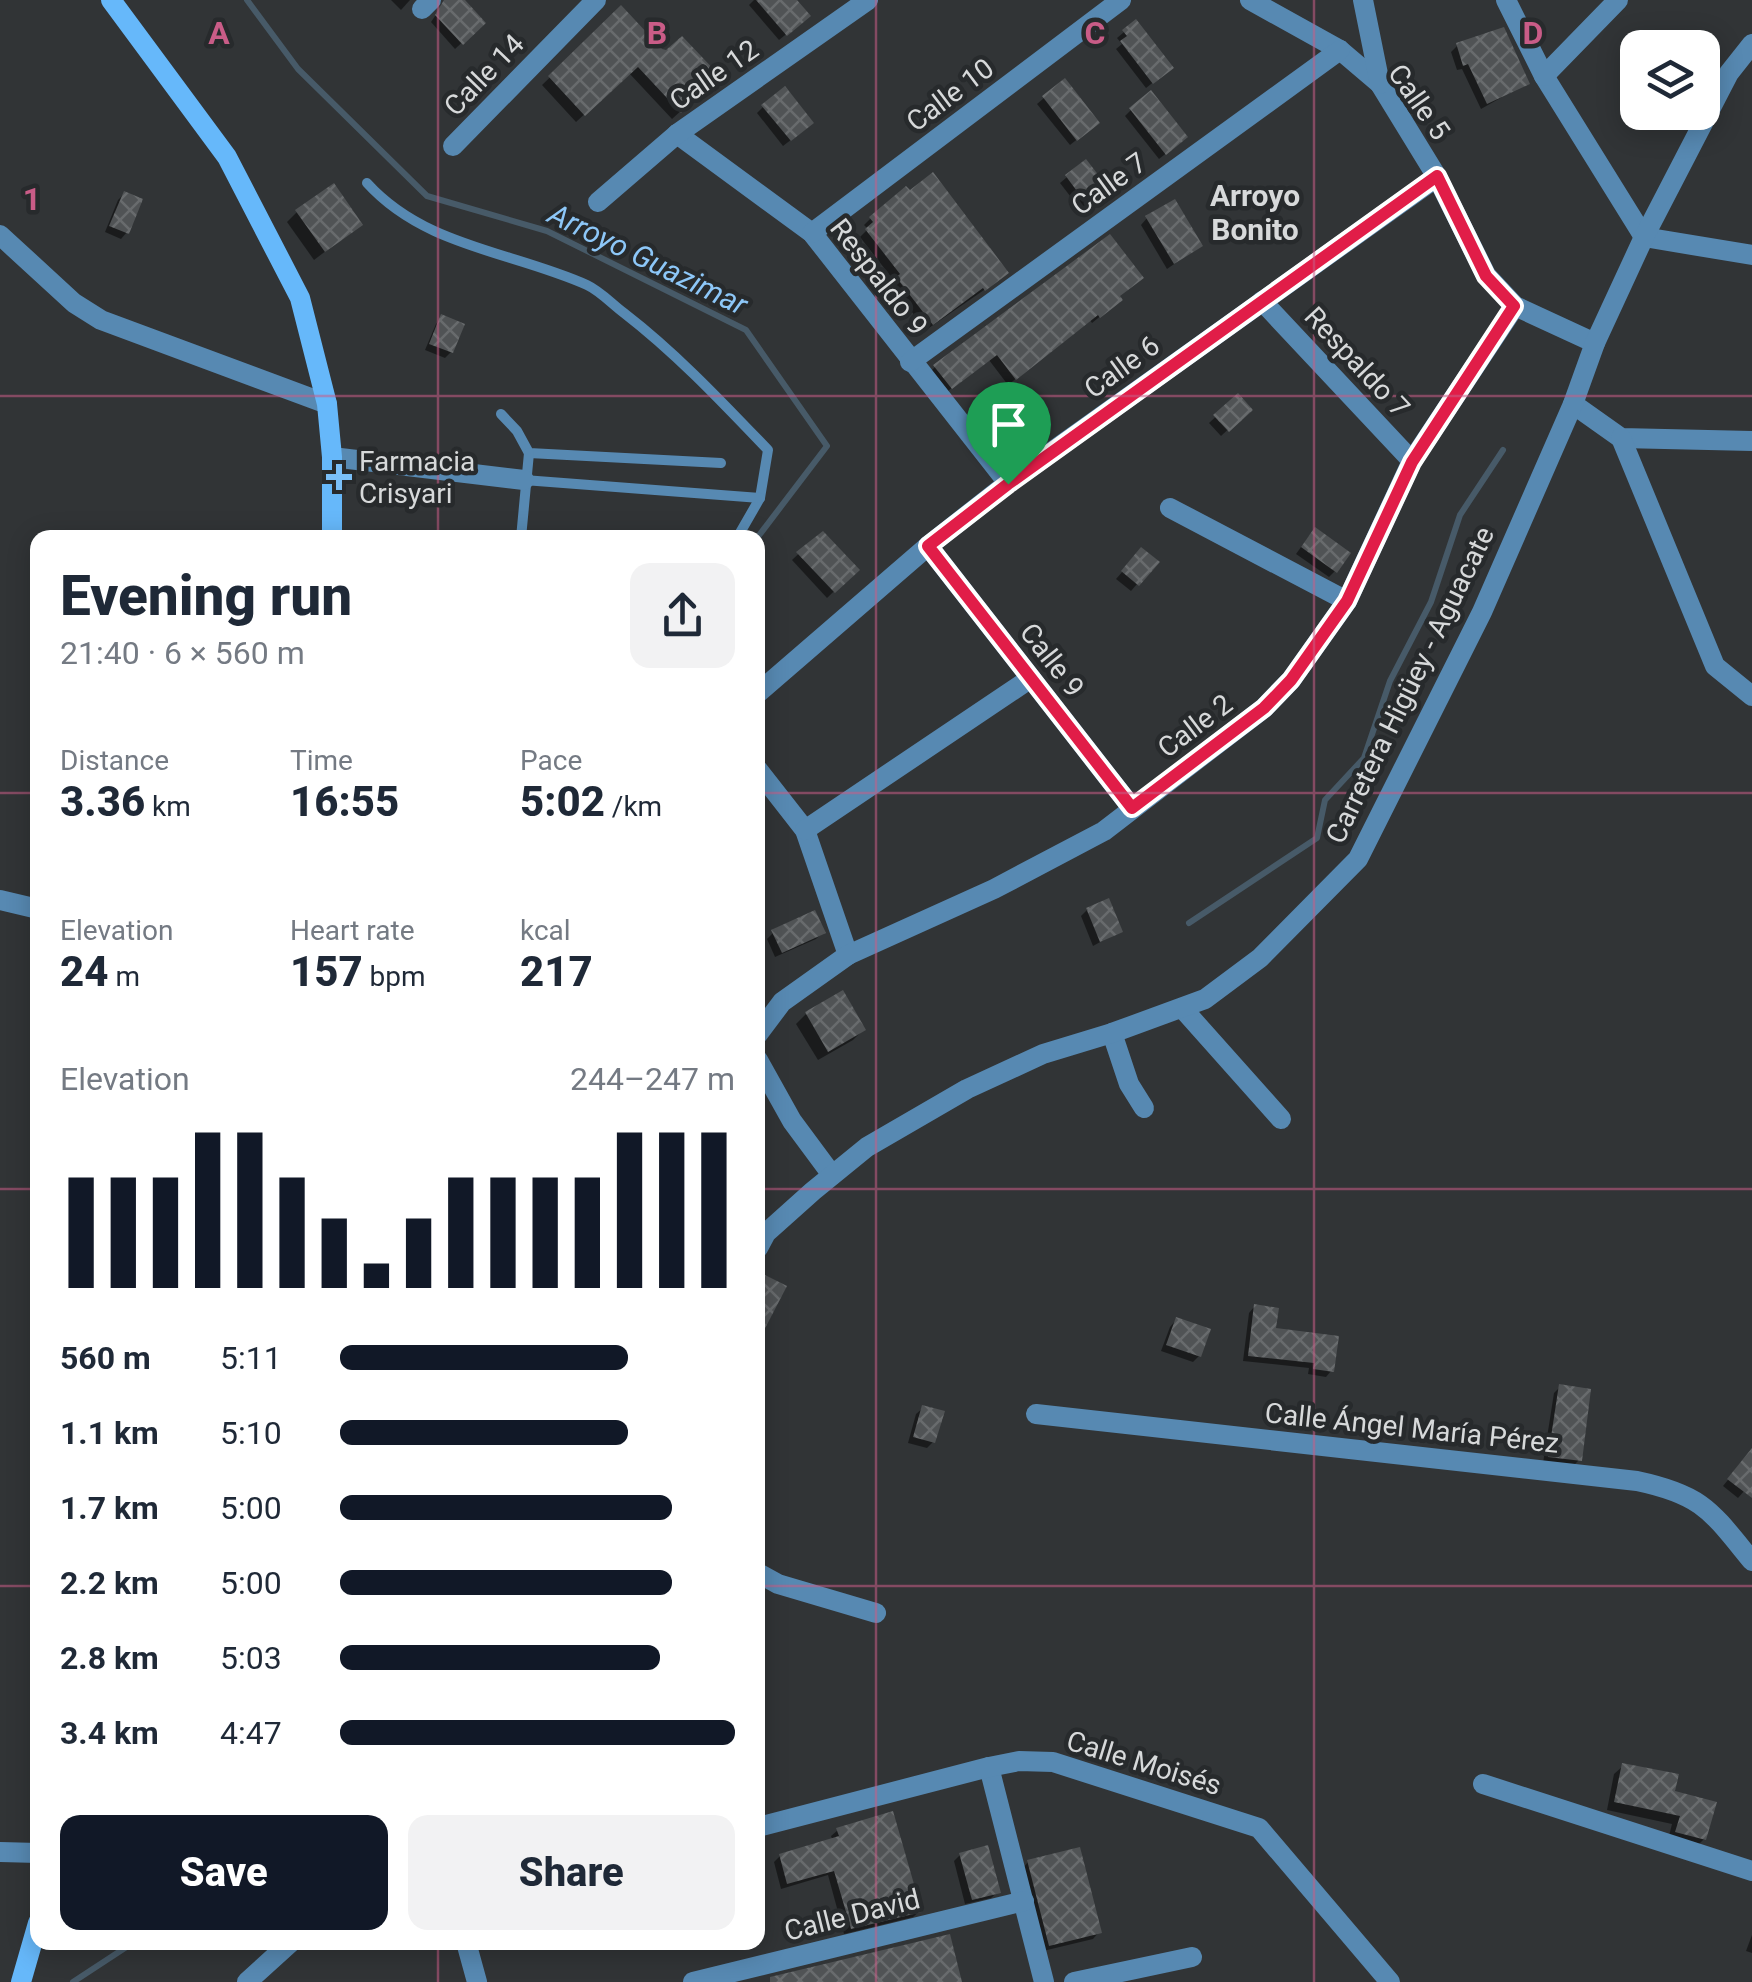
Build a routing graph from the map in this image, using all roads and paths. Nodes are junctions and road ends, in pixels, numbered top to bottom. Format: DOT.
graph roads {
  1 [pos="111,0"];
  2 [pos="596,0"];
  3 [pos="868,0"];
  4 [pos="1121,0"];
  5 [pos="1250,0"];
  6 [pos="1363,0"];
  7 [pos="1506,0"];
  8 [pos="1618,0"];
  9 [pos="1752,44"];
  10 [pos="1340,50"];
  11 [pos="1544,76"];
  12 [pos="1380,84"];
  13 [pos="677,134"];
  14 [pos="453,146"];
  15 [pos="1437,176"];
  16 [pos="367,182"];
  17 [pos="598,202"];
  18 [pos="812,233"];
  19 [pos="0,235"];
  20 [pos="1644,237"];
  21 [pos="1752,255"];
  22 [pos="1262,301"];
  23 [pos="1514,306"];
  24 [pos="1594,343"];
  25 [pos="910,362"];
  26 [pos="326,404"];
  27 [pos="1574,404"];
  28 [pos="501,414"];
  29 [pos="1621,438"];
  30 [pos="1752,441"];
  31 [pos="530,453"];
  32 [pos="332,457"];
  33 [pos="1412,462"];
  34 [pos="721,463"];
  35 [pos="524,480"];
  36 [pos="1008,484"];
  37 [pos="760,498"];
  38 [pos="1170,508"];
  39 [pos="332,530"];
  40 [pos="521,530"];
  41 [pos="742,530"];
  42 [pos="928,546"];
  43 [pos="1347,601"];
  44 [pos="1031,678"];
  45 [pos="765,686"];
  46 [pos="1752,696"];
  47 [pos="765,779"];
  48 [pos="1132,808"];
  49 [pos="806,830"];
  50 [pos="0,900"];
  51 [pos="30,907"];
  52 [pos="848,955"];
  53 [pos="1183,1009"];
  54 [pos="765,1025"];
  55 [pos="1112,1033"];
  56 [pos="765,1073"];
  57 [pos="1144,1108"];
  58 [pos="1281,1120"];
  59 [pos="832,1175"];
  60 [pos="765,1236"];
  61 [pos="1036,1414"];
  62 [pos="1752,1560"];
  63 [pos="765,1577"];
  64 [pos="876,1613"];
  65 [pos="989,1767"];
  66 [pos="1482,1784"];
  67 [pos="765,1826"];
  68 [pos="0,1852"];
  69 [pos="30,1853"];
  70 [pos="1752,1870"];
  71 [pos="1024,1901"];
  72 [pos="30,1950"];
  73 [pos="282,1950"];
  74 [pos="468,1950"];
  75 [pos="1192,1957"];
  76 [pos="21,1982"];
  77 [pos="247,1982"];
  78 [pos="476,1982"];
  79 [pos="693,1982"];
  80 [pos="1044,1982"];
  81 [pos="1074,1982"];
  82 [pos="1390,1982"];
  1 -- 26 [label="main road"];
  2 -- 14 [label="street, Calle 14"];
  3 -- 13 [label="street, Calle 12"];
  4 -- 18 [label="street, Calle 10"];
  5 -- 10 [label="street, Calle 5"];
  6 -- 12 [label="street"];
  7 -- 11 [label="street"];
  8 -- 11 [label="street"];
  9 -- 20 [label="street, Carretera Higüey - Aguacate"];
  10 -- 12 [label="street, Calle 5"];
  10 -- 25 [label="street, Calle 7"];
  11 -- 20 [label="street"];
  12 -- 15 [label="street, Calle 5"];
  13 -- 17 [label="street, Calle 12"];
  13 -- 18 [label="street, Respaldo 9"];
  15 -- 22 [label="street, Calle 6"];
  15 -- 23 [label="street, Calle 5"];
  16 -- 37 [label="lane"];
  18 -- 25 [label="street, Respaldo 9"];
  19 -- 26 [label="street"];
  20 -- 21 [label="street"];
  20 -- 24 [label="street, Carretera Higüey - Aguacate"];
  22 -- 33 [label="street, Respaldo 7"];
  22 -- 36 [label="street, Calle 6"];
  23 -- 24 [label="street, Calle 5"];
  23 -- 33 [label="street, Calle 2"];
  24 -- 27 [label="street, Carretera Higüey - Aguacate"];
  25 -- 36 [label="street, Respaldo 9"];
  26 -- 32 [label="main road"];
  27 -- 29 [label="street"];
  27 -- 53 [label="street, Carretera Higüey - Aguacate"];
  28 -- 31 [label="lane"];
  29 -- 30 [label="street"];
  29 -- 46 [label="street"];
  31 -- 34 [label="lane"];
  31 -- 35 [label="lane"];
  32 -- 35 [label="street"];
  32 -- 39 [label="main road"];
  33 -- 43 [label="street, Calle 2"];
  35 -- 37 [label="lane"];
  35 -- 40 [label="lane"];
  36 -- 42 [label="street, Calle 6"];
  37 -- 41 [label="lane"];
  38 -- 43 [label="street"];
  42 -- 44 [label="street, Calle 9"];
  42 -- 45 [label="street, Calle 6"];
  43 -- 48 [label="street, Calle 2"];
  44 -- 48 [label="street, Calle 9"];
  44 -- 49 [label="street"];
  47 -- 49 [label="street"];
  48 -- 52 [label="street, Calle 2"];
  49 -- 52 [label="street"];
  50 -- 51 [label="street"];
  52 -- 54 [label="street, Calle 2"];
  53 -- 55 [label="street, Carretera Higüey - Aguacate"];
  53 -- 58 [label="street"];
  55 -- 57 [label="street"];
  55 -- 59 [label="street, Carretera Higüey - Aguacate"];
  56 -- 59 [label="street"];
  59 -- 60 [label="street, Carretera Higüey - Aguacate"];
  61 -- 62 [label="street, Calle Ángel María Pérez"];
  63 -- 64 [label="street"];
  65 -- 67 [label="street, Calle Moisés"];
  65 -- 71 [label="street"];
  65 -- 82 [label="street, Calle Moisés"];
  66 -- 70 [label="street"];
  68 -- 69 [label="street"];
  71 -- 79 [label="street, Calle David"];
  71 -- 80 [label="street"];
  72 -- 76 [label="main road"];
  73 -- 77 [label="street"];
  74 -- 78 [label="street"];
  75 -- 81 [label="street"];
}
